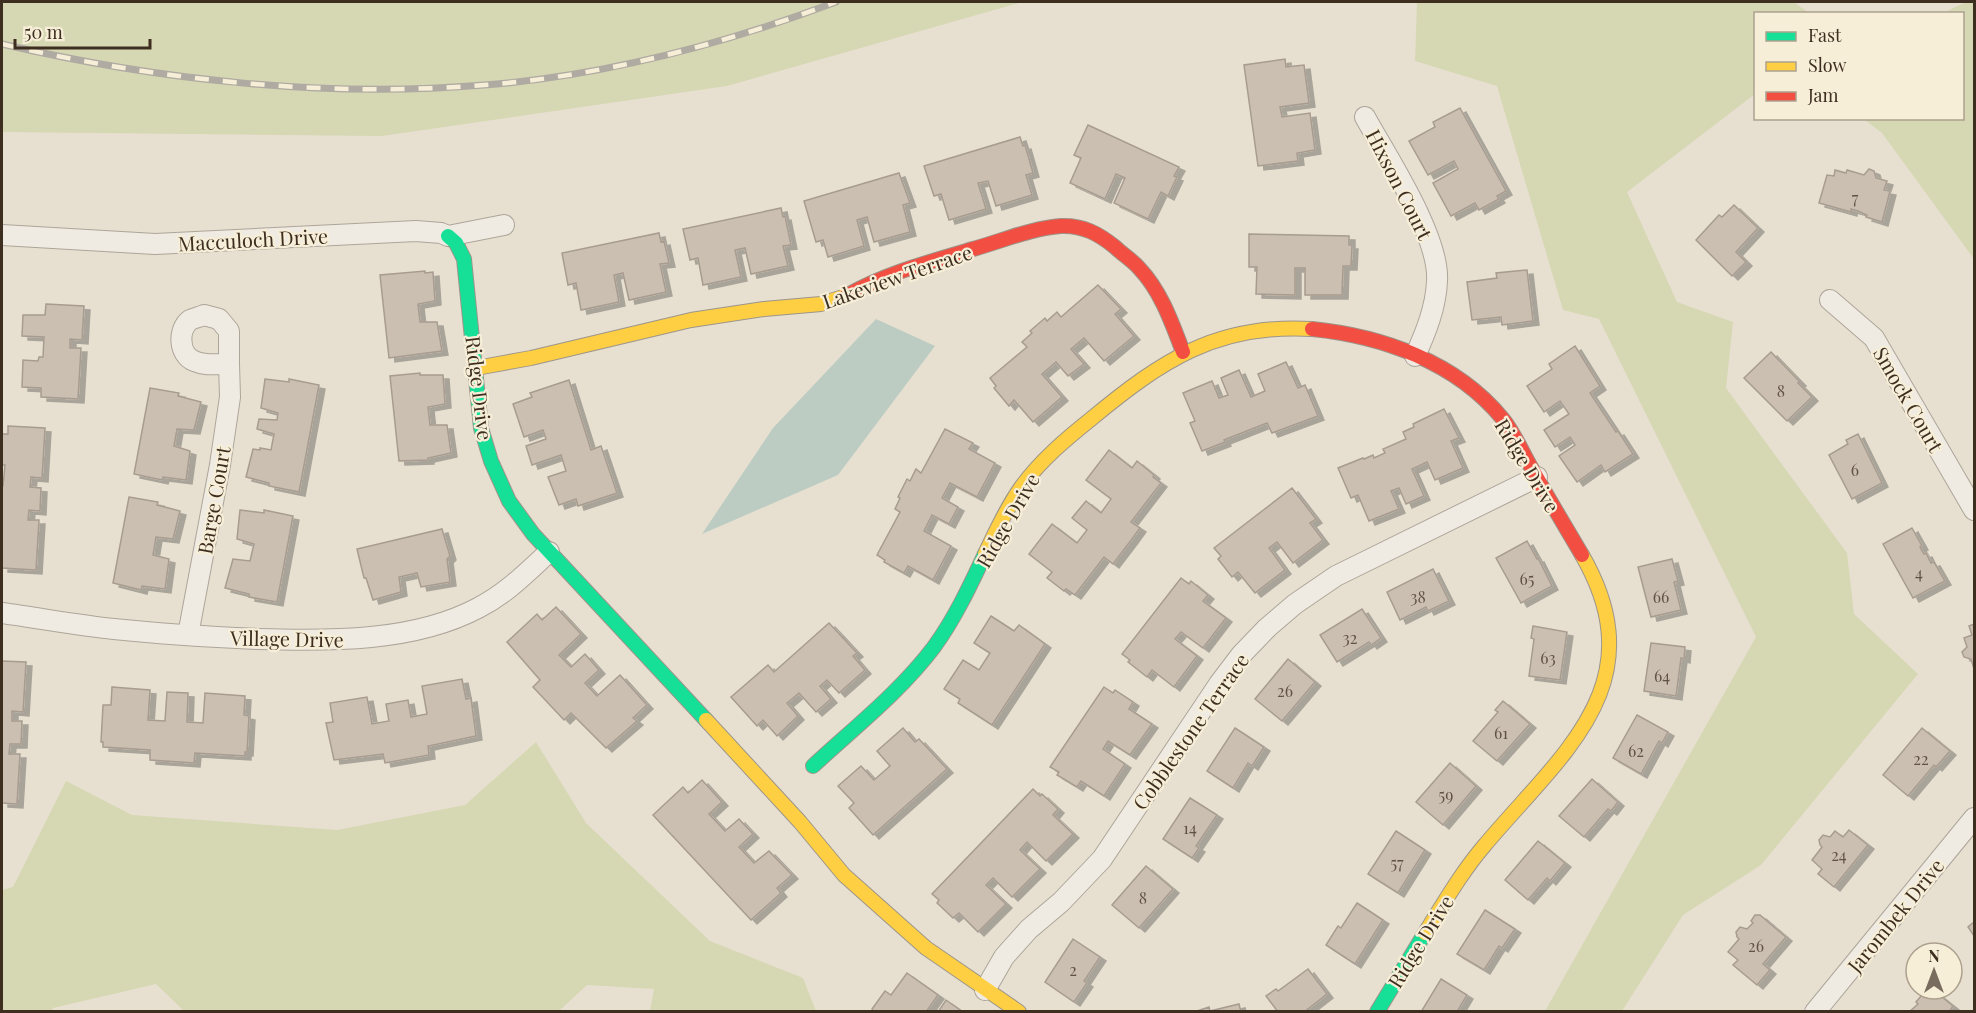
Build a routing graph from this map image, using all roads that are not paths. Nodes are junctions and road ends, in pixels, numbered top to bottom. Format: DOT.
graph roads {
  1 [pos="1365,117"];
  2 [pos="504,225"];
  3 [pos="2,236"];
  4 [pos="448,236"];
  5 [pos="1830,300"];
  6 [pos="1183,352"];
  7 [pos="1415,356"];
  8 [pos="229,364"];
  9 [pos="476,368"];
  10 [pos="1537,477"];
  11 [pos="1974,510"];
  12 [pos="549,552"];
  13 [pos="2,613"];
  14 [pos="188,634"];
  15 [pos="813,766"];
  16 [pos="1974,819"];
  17 [pos="985,990"];
  18 [pos="1019,1011"];
  19 [pos="1377,1011"];
  20 [pos="1815,1011"];
  1 -- 7 [label="street, Hixson Court"];
  2 -- 4 [label="street, Macculoch Drive"];
  3 -- 4 [label="street, Macculoch Drive"];
  4 -- 9 [label="street, Ridge Drive"];
  5 -- 11 [label="street, Smock Court"];
  6 -- 7 [label="street, Ridge Drive"];
  6 -- 9 [label="street, Lakeview Terrace"];
  6 -- 15 [label="street, Ridge Drive"];
  7 -- 10 [label="street, Ridge Drive"];
  8 -- 14 [label="street, Barge Court"];
  9 -- 12 [label="street, Ridge Drive"];
  10 -- 17 [label="street, Cobblestone Terrace"];
  10 -- 19 [label="street, Ridge Drive"];
  12 -- 14 [label="street, Village Drive"];
  12 -- 17 [label="street, Ridge Drive"];
  13 -- 14 [label="street, Village Drive"];
  16 -- 20 [label="street, Jarombek Drive"];
  17 -- 18 [label="street, Ridge Drive"];
}
